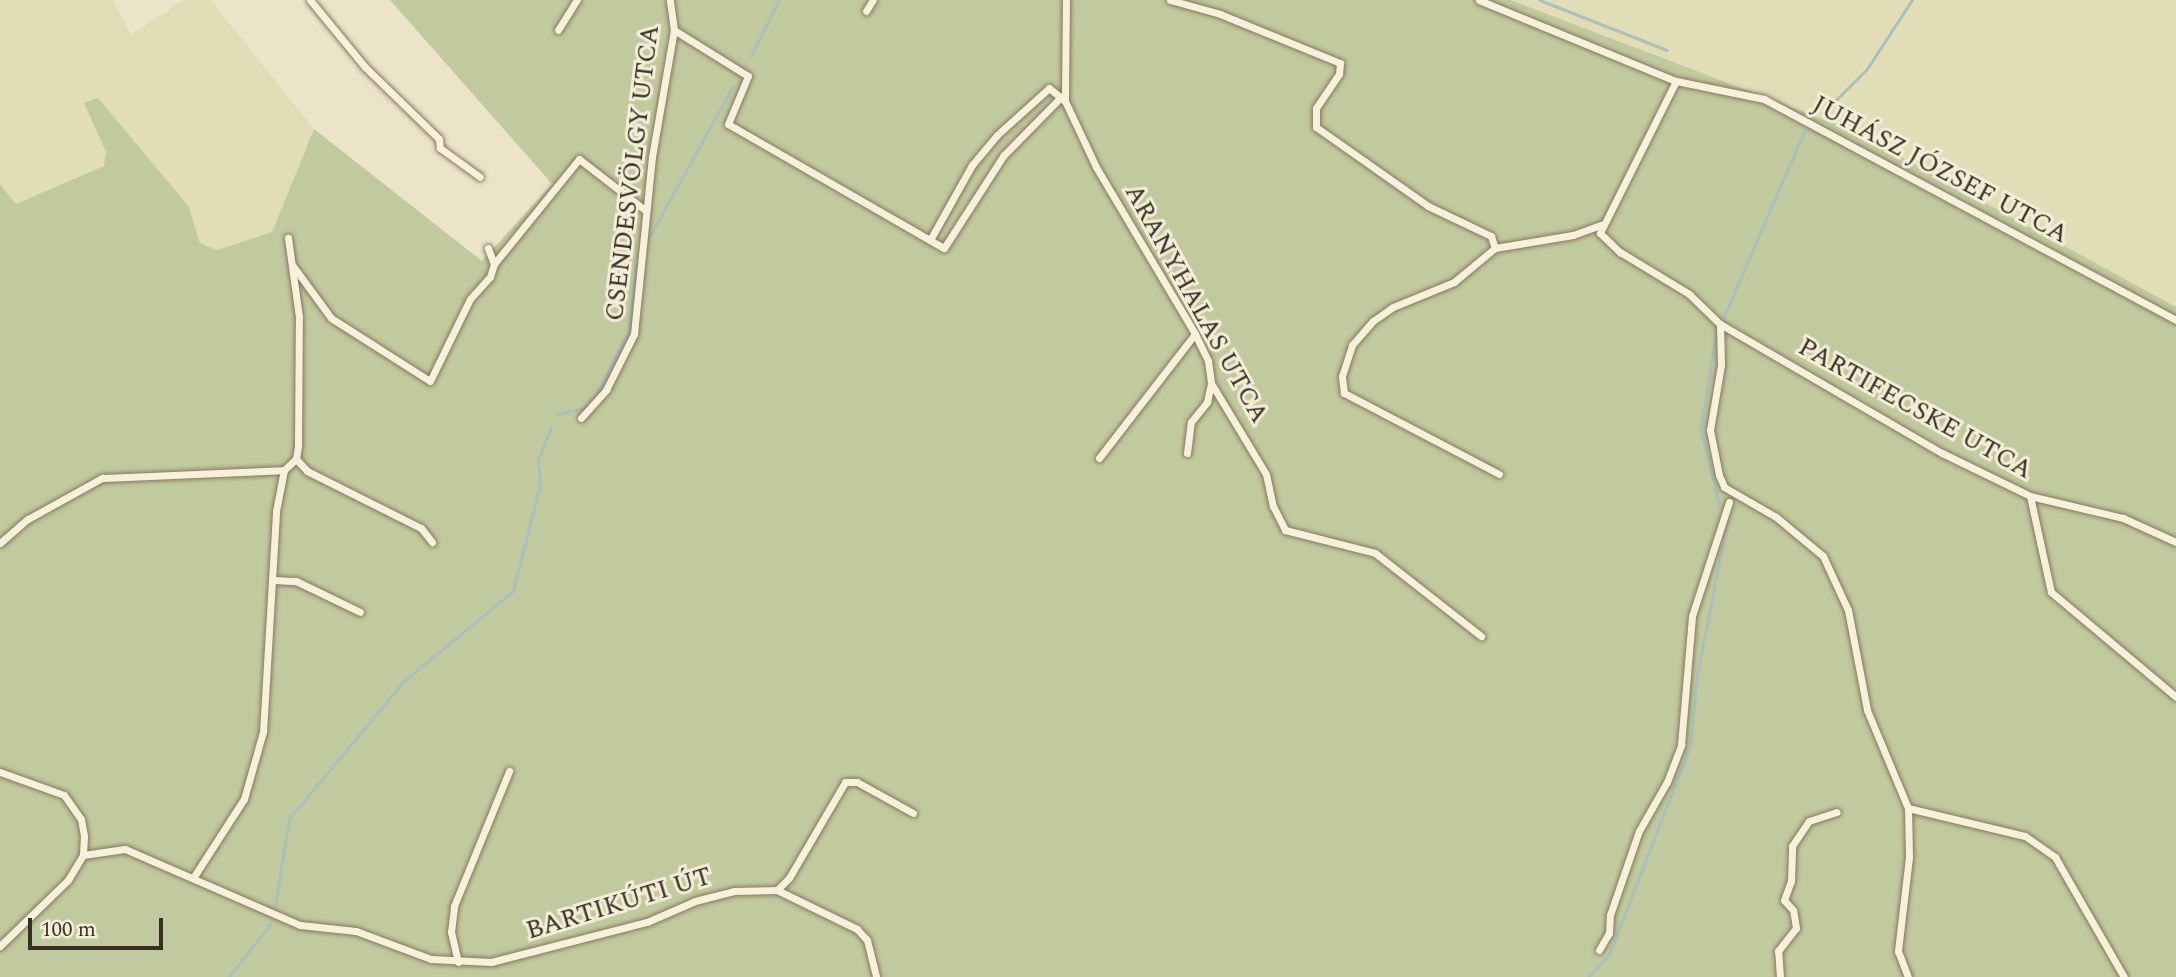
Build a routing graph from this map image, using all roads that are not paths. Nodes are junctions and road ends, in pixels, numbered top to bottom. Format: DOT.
graph roads {
  1 [pos="310,0"];
  2 [pos="577,0"];
  3 [pos="670,0"];
  4 [pos="873,0"];
  5 [pos="1066,0"];
  6 [pos="1170,0"];
  7 [pos="1479,0"];
  8 [pos="866,10"];
  9 [pos="558,30"];
  10 [pos="674,30"];
  11 [pos="1676,81"];
  12 [pos="1063,99"];
  13 [pos="480,177"];
  14 [pos="646,211"];
  15 [pos="1601,225"];
  16 [pos="288,238"];
  17 [pos="930,240"];
  18 [pos="488,248"];
  19 [pos="1495,248"];
  20 [pos="494,264"];
  21 [pos="293,266"];
  22 [pos="2176,320"];
  23 [pos="1720,324"];
  24 [pos="1195,334"];
  25 [pos="1211,383"];
  26 [pos="581,418"];
  27 [pos="1187,453"];
  28 [pos="1099,458"];
  29 [pos="296,459"];
  30 [pos="284,470"];
  31 [pos="1499,474"];
  32 [pos="2030,496"];
  33 [pos="1729,502"];
  34 [pos="432,542"];
  35 [pos="2176,542"];
  36 [pos="0,543"];
  37 [pos="274,580"];
  38 [pos="360,612"];
  39 [pos="1481,636"];
  40 [pos="2176,697"];
  41 [pos="509,771"];
  42 [pos="0,772"];
  43 [pos="1908,808"];
  44 [pos="1837,812"];
  45 [pos="913,813"];
  46 [pos="83,855"];
  47 [pos="193,878"];
  48 [pos="777,890"];
  49 [pos="0,946"];
  50 [pos="1599,950"];
  51 [pos="458,962"];
  52 [pos="876,977"];
  53 [pos="1780,977"];
  54 [pos="1908,977"];
  55 [pos="2124,977"];
  1 -- 13 [label="street"];
  2 -- 9 [label="street"];
  3 -- 10 [label="street, CSENDESVÖLGY UTCA"];
  4 -- 8 [label="street"];
  5 -- 12 [label="street, ARANYHALAS UTCA"];
  6 -- 19 [label="street"];
  7 -- 11 [label="street, JUHÁSZ JÓZSEF UTCA"];
  10 -- 14 [label="street, CSENDESVÖLGY UTCA"];
  10 -- 17 [label="street"];
  11 -- 15 [label="street"];
  11 -- 22 [label="street, JUHÁSZ JÓZSEF UTCA"];
  12 -- 17 [label="street"];
  12 -- 17 [label="street"];
  12 -- 24 [label="street, ARANYHALAS UTCA"];
  14 -- 20 [label="street"];
  14 -- 26 [label="street, CSENDESVÖLGY UTCA"];
  15 -- 19 [label="street"];
  15 -- 23 [label="street, PARTIFECSKE UTCA"];
  16 -- 21 [label="street"];
  18 -- 20 [label="street"];
  19 -- 31 [label="street"];
  20 -- 21 [label="street"];
  21 -- 29 [label="street"];
  23 -- 32 [label="street, PARTIFECSKE UTCA"];
  23 -- 43 [label="street"];
  24 -- 25 [label="street, ARANYHALAS UTCA"];
  24 -- 28 [label="street"];
  25 -- 27 [label="street"];
  25 -- 39 [label="street, ARANYHALAS UTCA"];
  29 -- 30 [label="street"];
  29 -- 34 [label="street"];
  30 -- 36 [label="street"];
  30 -- 37 [label="street"];
  32 -- 35 [label="street, PARTIFECSKE UTCA"];
  32 -- 40 [label="street"];
  33 -- 50 [label="street"];
  37 -- 38 [label="street"];
  37 -- 47 [label="street"];
  41 -- 51 [label="street"];
  42 -- 46 [label="street"];
  43 -- 54 [label="street"];
  43 -- 55 [label="street"];
  44 -- 53 [label="street"];
  45 -- 48 [label="street"];
  46 -- 47 [label="street, BARTIKÚTI ÚT"];
  46 -- 49 [label="street"];
  47 -- 51 [label="street, BARTIKÚTI ÚT"];
  48 -- 51 [label="street, BARTIKÚTI ÚT"];
  48 -- 52 [label="street"];
}
